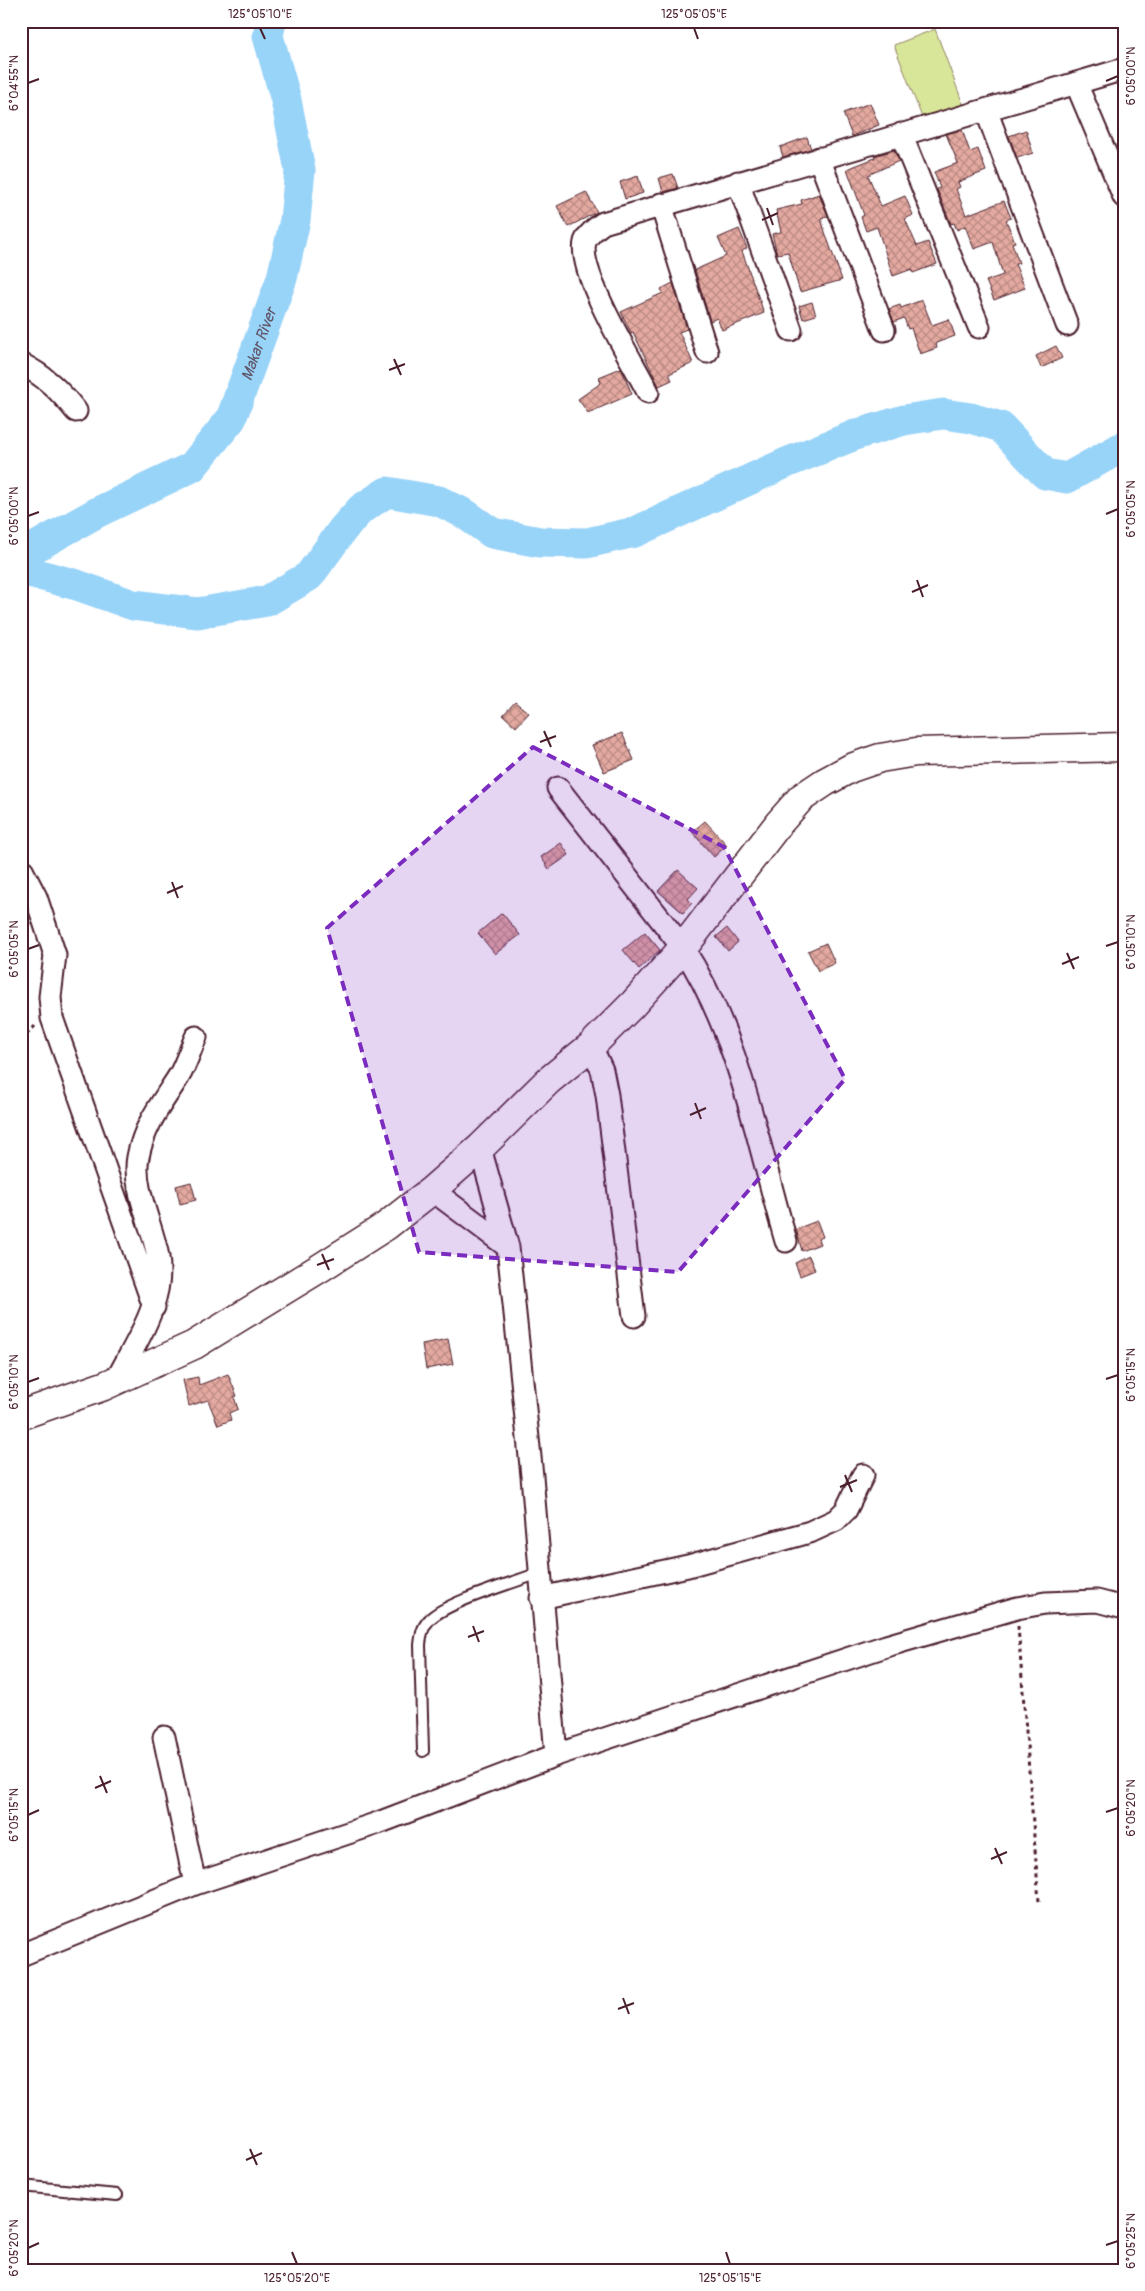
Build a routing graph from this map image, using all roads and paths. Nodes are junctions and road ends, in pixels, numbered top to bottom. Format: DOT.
graph roads {
  1 [pos="1124,69"];
  2 [pos="1076,83"];
  3 [pos="986,110"];
  4 [pos="901,134"];
  5 [pos="819,158"];
  6 [pos="738,182"];
  7 [pos="1124,197"];
  8 [pos="661,204"];
  9 [pos="1067,326"];
  10 [pos="979,327"];
  11 [pos="791,330"];
  12 [pos="884,330"];
  13 [pos="707,352"];
  14 [pos="21,364"];
  15 [pos="648,392"];
  16 [pos="76,411"];
  17 [pos="1124,747"];
  18 [pos="558,788"];
  19 [pos="21,868"];
  20 [pos="684,948"];
  21 [pos="196,1038"];
  22 [pos="591,1046"];
  23 [pos="480,1148"];
  24 [pos="432,1190"];
  25 [pos="786,1241"];
  26 [pos="508,1247"];
  27 [pos="154,1307"];
  28 [pos="634,1316"];
  29 [pos="116,1381"];
  30 [pos="21,1415"];
  31 [pos="863,1475"];
  32 [pos="539,1573"];
  33 [pos="541,1598"];
  34 [pos="1017,1608"];
  35 [pos="1124,1608"];
  36 [pos="164,1737"];
  37 [pos="423,1751"];
  38 [pos="556,1755"];
  39 [pos="195,1884"];
  40 [pos="1038,1902"];
  41 [pos="21,1955"];
  42 [pos="21,2186"];
  43 [pos="117,2195"];
  1 -- 2 [label="street"];
  2 -- 3 [label="street"];
  2 -- 7 [label="street"];
  3 -- 4 [label="street"];
  3 -- 9 [label="street"];
  4 -- 5 [label="street"];
  4 -- 10 [label="street"];
  5 -- 6 [label="street"];
  5 -- 12 [label="street"];
  6 -- 8 [label="street"];
  6 -- 11 [label="street"];
  8 -- 13 [label="street"];
  8 -- 15 [label="street"];
  14 -- 16 [label="street"];
  17 -- 20 [label="street"];
  18 -- 20 [label="street"];
  19 -- 27 [label="street"];
  20 -- 22 [label="street"];
  20 -- 25 [label="street"];
  21 -- 27 [label="street"];
  22 -- 23 [label="street"];
  22 -- 28 [label="street"];
  23 -- 24 [label="street"];
  23 -- 26 [label="street"];
  24 -- 26 [label="street"];
  24 -- 29 [label="street"];
  26 -- 32 [label="street"];
  27 -- 29 [label="street"];
  29 -- 30 [label="street"];
  31 -- 33 [label="street"];
  32 -- 33 [label="street"];
  32 -- 37 [label="lane"];
  33 -- 38 [label="street"];
  34 -- 35 [label="street"];
  34 -- 38 [label="street"];
  34 -- 40 [label="path"];
  36 -- 39 [label="street"];
  38 -- 39 [label="street"];
  39 -- 41 [label="street"];
  42 -- 43 [label="lane"];
}
